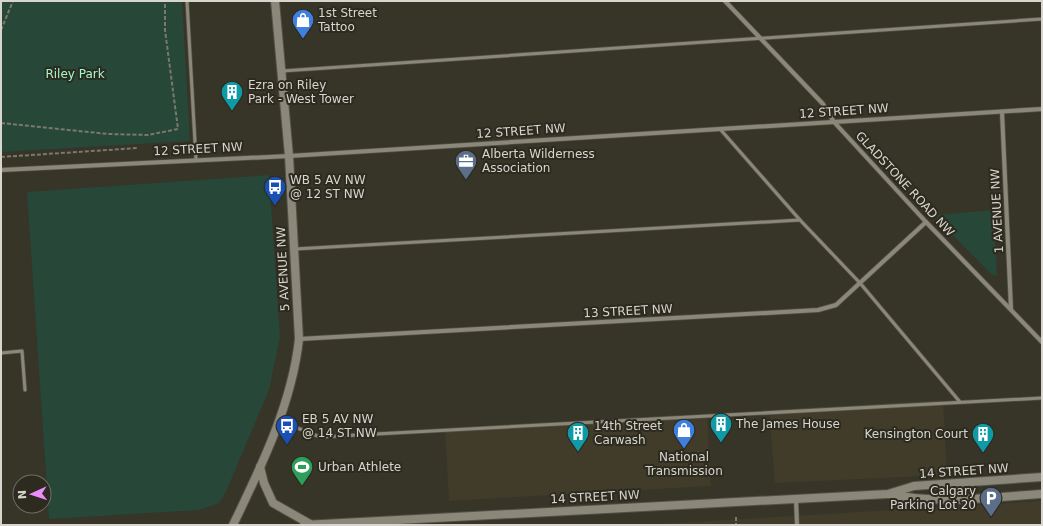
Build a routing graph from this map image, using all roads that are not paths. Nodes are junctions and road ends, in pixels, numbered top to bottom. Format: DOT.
graph roads {
  1 [pos="187,1"];
  2 [pos="275,1"];
  3 [pos="725,1"];
  4 [pos="1042,19"];
  5 [pos="762,38"];
  6 [pos="280,71"];
  7 [pos="1042,109"];
  8 [pos="1002,112"];
  9 [pos="834,122"];
  10 [pos="720,129"];
  11 [pos="288,156"];
  12 [pos="196,160"];
  13 [pos="1,170"];
  14 [pos="800,220"];
  15 [pos="926,222"];
  16 [pos="294,249"];
  17 [pos="860,283"];
  18 [pos="1011,309"];
  19 [pos="299,339"];
  20 [pos="1042,342"];
  21 [pos="1,353"];
  22 [pos="25,390"];
  23 [pos="1042,398"];
  24 [pos="960,402"];
  25 [pos="278,420"];
  26 [pos="260,467"];
  27 [pos="1042,477"];
  28 [pos="888,494"];
  29 [pos="1042,494"];
  30 [pos="796,499"];
  31 [pos="311,524"];
  32 [pos="233,525"];
  33 [pos="304,525"];
  34 [pos="797,525"];
  1 -- 12 [label="lane"];
  2 -- 6 [label="main road, 5 AVENUE NW"];
  3 -- 5 [label="street, GLADSTONE ROAD NW"];
  4 -- 5 [label="lane"];
  5 -- 6 [label="lane"];
  5 -- 9 [label="street, GLADSTONE ROAD NW"];
  6 -- 11 [label="main road, 5 AVENUE NW"];
  7 -- 8 [label="street, 12 STREET NW"];
  8 -- 9 [label="street, 12 STREET NW"];
  8 -- 18 [label="street, 1 AVENUE NW"];
  9 -- 10 [label="street, 12 STREET NW"];
  9 -- 15 [label="street, GLADSTONE ROAD NW"];
  10 -- 11 [label="street, 12 STREET NW"];
  10 -- 14 [label="lane"];
  11 -- 12 [label="street, 12 STREET NW"];
  11 -- 16 [label="main road, 5 AVENUE NW"];
  12 -- 13 [label="street, 12 STREET NW"];
  14 -- 16 [label="lane"];
  14 -- 17 [label="lane"];
  15 -- 17 [label="street, 13 STREET NW"];
  15 -- 18 [label="street, GLADSTONE ROAD NW"];
  16 -- 19 [label="main road, 5 AVENUE NW"];
  17 -- 19 [label="street, 13 STREET NW"];
  17 -- 24 [label="lane"];
  18 -- 20 [label="street, GLADSTONE ROAD NW"];
  19 -- 25 [label="main road, 5 AVENUE NW"];
  21 -- 22 [label="lane"];
  23 -- 24 [label="lane"];
  24 -- 25 [label="lane"];
  25 -- 26 [label="main road, 5 AVENUE NW"];
  26 -- 31 [label="main road"];
  26 -- 32 [label="main road, 5 AVENUE NW"];
  27 -- 28 [label="main road, 14 STREET NW"];
  28 -- 29 [label="main road, 14 STREET NW"];
  28 -- 30 [label="main road, 14 STREET NW"];
  30 -- 31 [label="main road, 14 STREET NW"];
  30 -- 34 [label="street"];
  31 -- 33 [label="main road, 14 STREET NW"];
}
